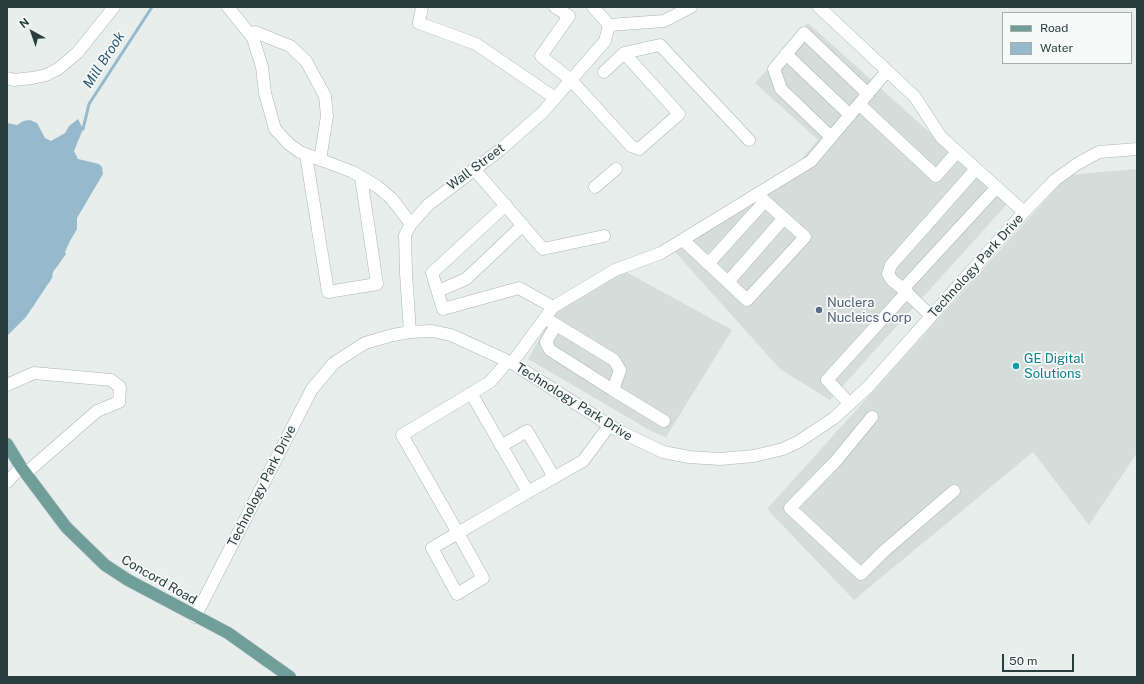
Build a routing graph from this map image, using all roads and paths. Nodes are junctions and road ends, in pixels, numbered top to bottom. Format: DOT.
graph roads {
  1 [pos="114,7"];
  2 [pos="228,7"];
  3 [pos="422,7"];
  4 [pos="555,7"];
  5 [pos="593,7"];
  6 [pos="691,7"];
  7 [pos="819,7"];
  8 [pos="609,25"];
  9 [pos="255,32"];
  10 [pos="624,53"];
  11 [pos="786,54"];
  12 [pos="887,71"];
  13 [pos="604,72"];
  14 [pos="7,78"];
  15 [pos="570,80"];
  16 [pos="868,94"];
  17 [pos="555,98"];
  18 [pos="859,104"];
  19 [pos="850,115"];
  20 [pos="831,137"];
  21 [pos="749,140"];
  22 [pos="1137,149"];
  23 [pos="957,152"];
  24 [pos="306,155"];
  25 [pos="320,160"];
  26 [pos="474,169"];
  27 [pos="616,169"];
  28 [pos="976,169"];
  29 [pos="361,177"];
  30 [pos="595,187"];
  31 [pos="997,187"];
  32 [pos="761,198"];
  33 [pos="506,205"];
  34 [pos="1024,212"];
  35 [pos="784,218"];
  36 [pos="411,224"];
  37 [pos="523,225"];
  38 [pos="604,236"];
  39 [pos="682,240"];
  40 [pos="708,264"];
  41 [pos="728,282"];
  42 [pos="438,291"];
  43 [pos="905,291"];
  44 [pos="553,307"];
  45 [pos="931,316"];
  46 [pos="545,318"];
  47 [pos="556,325"];
  48 [pos="410,332"];
  49 [pos="510,362"];
  50 [pos="7,385"];
  51 [pos="613,390"];
  52 [pos="471,393"];
  53 [pos="850,404"];
  54 [pos="872,417"];
  55 [pos="664,420"];
  56 [pos="609,426"];
  57 [pos="7,444"];
  58 [pos="501,446"];
  59 [pos="23,470"];
  60 [pos="554,477"];
  61 [pos="7,482"];
  62 [pos="954,491"];
  63 [pos="528,492"];
  64 [pos="458,533"];
  65 [pos="195,617"];
  66 [pos="290,677"];
  1 -- 14 [label="street"];
  2 -- 24 [label="street"];
  3 -- 17 [label="street"];
  4 -- 15 [label="street"];
  5 -- 8 [label="street"];
  6 -- 8 [label="street"];
  7 -- 12 [label="street"];
  8 -- 15 [label="street, Wall Street"];
  9 -- 25 [label="street"];
  10 -- 13 [label="street"];
  10 -- 15 [label="street"];
  10 -- 21 [label="street"];
  11 -- 16 [label="street"];
  11 -- 19 [label="street"];
  11 -- 20 [label="street"];
  12 -- 16 [label="street"];
  12 -- 23 [label="street"];
  15 -- 17 [label="street, Wall Street"];
  16 -- 18 [label="street"];
  17 -- 26 [label="street, Wall Street"];
  18 -- 19 [label="street"];
  18 -- 23 [label="street"];
  19 -- 20 [label="street"];
  20 -- 32 [label="street"];
  22 -- 34 [label="street, Technology Park Drive"];
  23 -- 28 [label="street"];
  24 -- 25 [label="street"];
  24 -- 29 [label="street"];
  25 -- 29 [label="street"];
  26 -- 33 [label="street"];
  26 -- 36 [label="street, Wall Street"];
  27 -- 30 [label="street"];
  28 -- 31 [label="street"];
  28 -- 43 [label="street"];
  29 -- 36 [label="street"];
  31 -- 34 [label="street"];
  31 -- 43 [label="street"];
  32 -- 35 [label="street"];
  32 -- 39 [label="street"];
  32 -- 40 [label="street"];
  33 -- 37 [label="street"];
  33 -- 42 [label="street"];
  34 -- 45 [label="street, Technology Park Drive"];
  35 -- 41 [label="street"];
  35 -- 41 [label="street"];
  36 -- 48 [label="street, Wall Street"];
  37 -- 38 [label="street"];
  37 -- 42 [label="street"];
  39 -- 40 [label="street"];
  39 -- 44 [label="street"];
  40 -- 41 [label="street"];
  42 -- 44 [label="street"];
  43 -- 45 [label="street"];
  43 -- 53 [label="street"];
  44 -- 46 [label="street"];
  45 -- 53 [label="street, Technology Park Drive"];
  46 -- 47 [label="street"];
  46 -- 49 [label="street"];
  47 -- 51 [label="street"];
  47 -- 51 [label="street"];
  48 -- 49 [label="street, Technology Park Drive"];
  48 -- 65 [label="street, Technology Park Drive"];
  49 -- 52 [label="street"];
  49 -- 56 [label="street, Technology Park Drive"];
  50 -- 59 [label="street"];
  51 -- 55 [label="street"];
  52 -- 58 [label="street"];
  52 -- 64 [label="street"];
  53 -- 56 [label="street, Technology Park Drive"];
  54 -- 62 [label="street"];
  56 -- 60 [label="street"];
  57 -- 59 [label="main road, Concord Road"];
  58 -- 60 [label="street"];
  58 -- 63 [label="street"];
  59 -- 61 [label="street"];
  59 -- 65 [label="main road, Concord Road"];
  60 -- 63 [label="street"];
  63 -- 64 [label="street"];
  64 -- 64 [label="street"];
  65 -- 66 [label="main road, Concord Road"];
}
